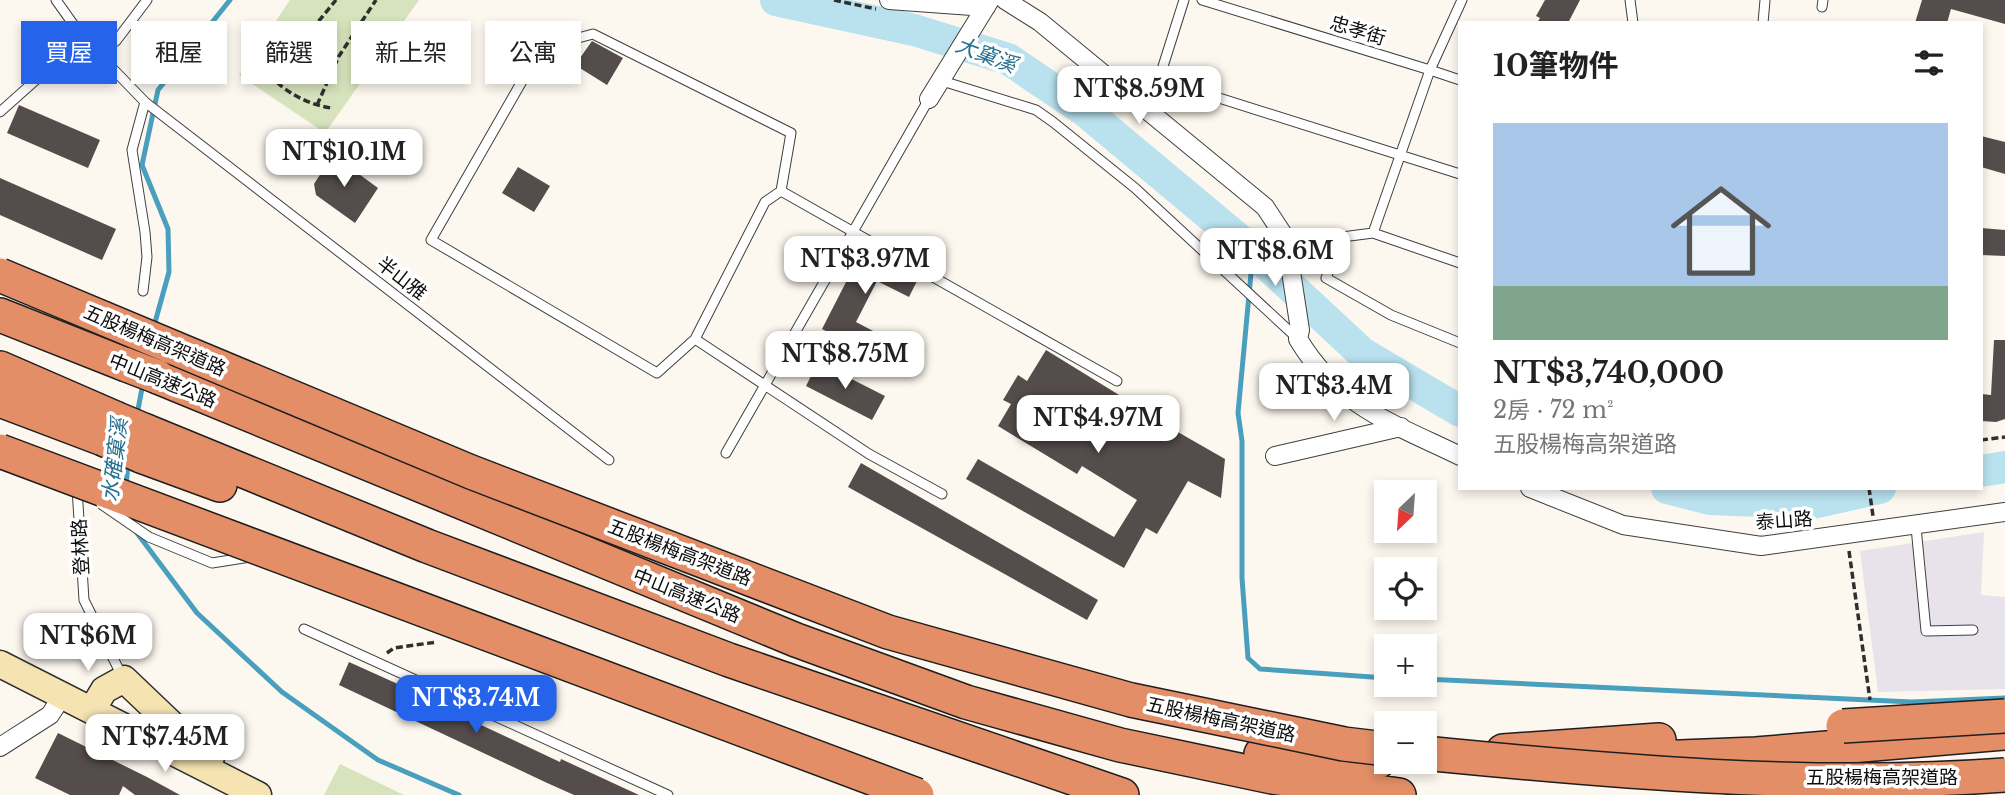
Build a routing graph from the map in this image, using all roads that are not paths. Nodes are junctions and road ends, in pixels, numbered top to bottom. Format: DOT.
graph roads {
  1 [pos="56,0"];
  2 [pos="147,0"];
  3 [pos="889,0"];
  4 [pos="1006,0"];
  5 [pos="1184,0"];
  6 [pos="1630,0"];
  7 [pos="1765,0"];
  8 [pos="1207,1"];
  9 [pos="1458,1"];
  10 [pos="988,4"];
  11 [pos="71,21"];
  12 [pos="1633,21"];
  13 [pos="1763,21"];
  14 [pos="117,40"];
  15 [pos="1430,71"];
  16 [pos="117,74"];
  17 [pos="941,77"];
  18 [pos="1458,79"];
  19 [pos="31,84"];
  20 [pos="929,99"];
  21 [pos="148,104"];
  22 [pos="0,112"];
  23 [pos="1399,155"];
  24 [pos="1458,173"];
  25 [pos="781,191"];
  26 [pos="854,230"];
  27 [pos="1373,233"];
  28 [pos="1458,262"];
  29 [pos="0,275"];
  30 [pos="0,291"];
  31 [pos="143,291"];
  32 [pos="0,315"];
  33 [pos="1299,335"];
  34 [pos="695,339"];
  35 [pos="1458,342"];
  36 [pos="128,356"];
  37 [pos="0,368"];
  38 [pos="161,369"];
  39 [pos="1117,381"];
  40 [pos="764,385"];
  41 [pos="0,400"];
  42 [pos="1401,427"];
  43 [pos="109,429"];
  44 [pos="0,451"];
  45 [pos="726,453"];
  46 [pos="1458,455"];
  47 [pos="1275,456"];
  48 [pos="0,459"];
  49 [pos="610,460"];
  50 [pos="77,486"];
  51 [pos="1535,490"];
  52 [pos="942,494"];
  53 [pos="2005,512"];
  54 [pos="1916,527"];
  55 [pos="304,629"];
  56 [pos="1973,630"];
  57 [pos="0,664"];
  58 [pos="124,679"];
  59 [pos="63,695"];
  60 [pos="966,702"];
  61 [pos="92,710"];
  62 [pos="141,716"];
  63 [pos="2005,716"];
  64 [pos="2005,733"];
  65 [pos="1151,737"];
  66 [pos="1954,738"];
  67 [pos="0,747"];
  68 [pos="1374,754"];
  69 [pos="1437,756"];
  70 [pos="1437,757"];
  71 [pos="1374,758"];
  72 [pos="1437,758"];
  73 [pos="2005,775"];
  74 [pos="1959,788"];
  75 [pos="258,795"];
  76 [pos="265,795"];
  77 [pos="668,795"];
  78 [pos="898,795"];
  79 [pos="917,795"];
  80 [pos="1122,795"];
  81 [pos="1399,795"];
  1 -- 11 [label="lane, 半山雅"];
  2 -- 14 [label="lane"];
  3 -- 10 [label="street"];
  4 -- 33 [label="street"];
  5 -- 23 [label="lane"];
  6 -- 12 [label="lane"];
  7 -- 13 [label="lane"];
  8 -- 15 [label="lane, 忠孝街"];
  9 -- 15 [label="lane"];
  10 -- 17 [label="street"];
  15 -- 18 [label="lane, 忠孝街"];
  15 -- 23 [label="lane"];
  16 -- 21 [label="lane, 半山雅"];
  17 -- 20 [label="street"];
  17 -- 33 [label="lane"];
  19 -- 22 [label="lane"];
  20 -- 26 [label="lane"];
  21 -- 31 [label="lane"];
  21 -- 49 [label="lane, 半山雅"];
  23 -- 24 [label="lane"];
  23 -- 27 [label="lane"];
  25 -- 26 [label="lane"];
  25 -- 34 [label="lane"];
  25 -- 34 [label="lane"];
  26 -- 39 [label="lane"];
  26 -- 40 [label="lane"];
  27 -- 28 [label="lane"];
  27 -- 35 [label="lane"];
  29 -- 68 [label="highway, 五股楊梅高架道路, bridge"];
  30 -- 36 [label="highway"];
  32 -- 36 [label="highway, 中山高速公路"];
  33 -- 42 [label="street"];
  34 -- 40 [label="lane"];
  36 -- 38 [label="highway, 中山高速公路, bridge"];
  37 -- 43 [label="highway"];
  38 -- 60 [label="highway, 中山高速公路"];
  38 -- 65 [label="highway"];
  40 -- 45 [label="lane"];
  40 -- 52 [label="lane"];
  41 -- 43 [label="highway"];
  42 -- 46 [label="street"];
  42 -- 47 [label="street"];
  43 -- 80 [label="highway, bridge"];
  44 -- 79 [label="highway, bridge"];
  48 -- 50 [label="street"];
  50 -- 58 [label="lane, 登林路"];
  50 -- 78 [label="lane, bridge"];
  51 -- 54 [label="street, 泰山路"];
  53 -- 54 [label="street, 泰山路"];
  54 -- 56 [label="lane"];
  55 -- 77 [label="lane"];
  57 -- 59 [label="street, 登林路"];
  58 -- 61 [label="street"];
  58 -- 62 [label="street, 登林路"];
  59 -- 61 [label="street, 登林路"];
  59 -- 67 [label="street"];
  60 -- 65 [label="highway"];
  60 -- 81 [label="highway, 中山高速公路"];
  61 -- 62 [label="street, 登林路"];
  62 -- 75 [label="street, 登林路"];
  62 -- 76 [label="street, 登林路"];
  63 -- 69 [label="highway, bridge"];
  64 -- 66 [label="highway"];
  65 -- 71 [label="highway"];
  66 -- 70 [label="highway"];
  66 -- 74 [label="highway"];
  72 -- 73 [label="highway, 五股楊梅高架道路, bridge"];
}
